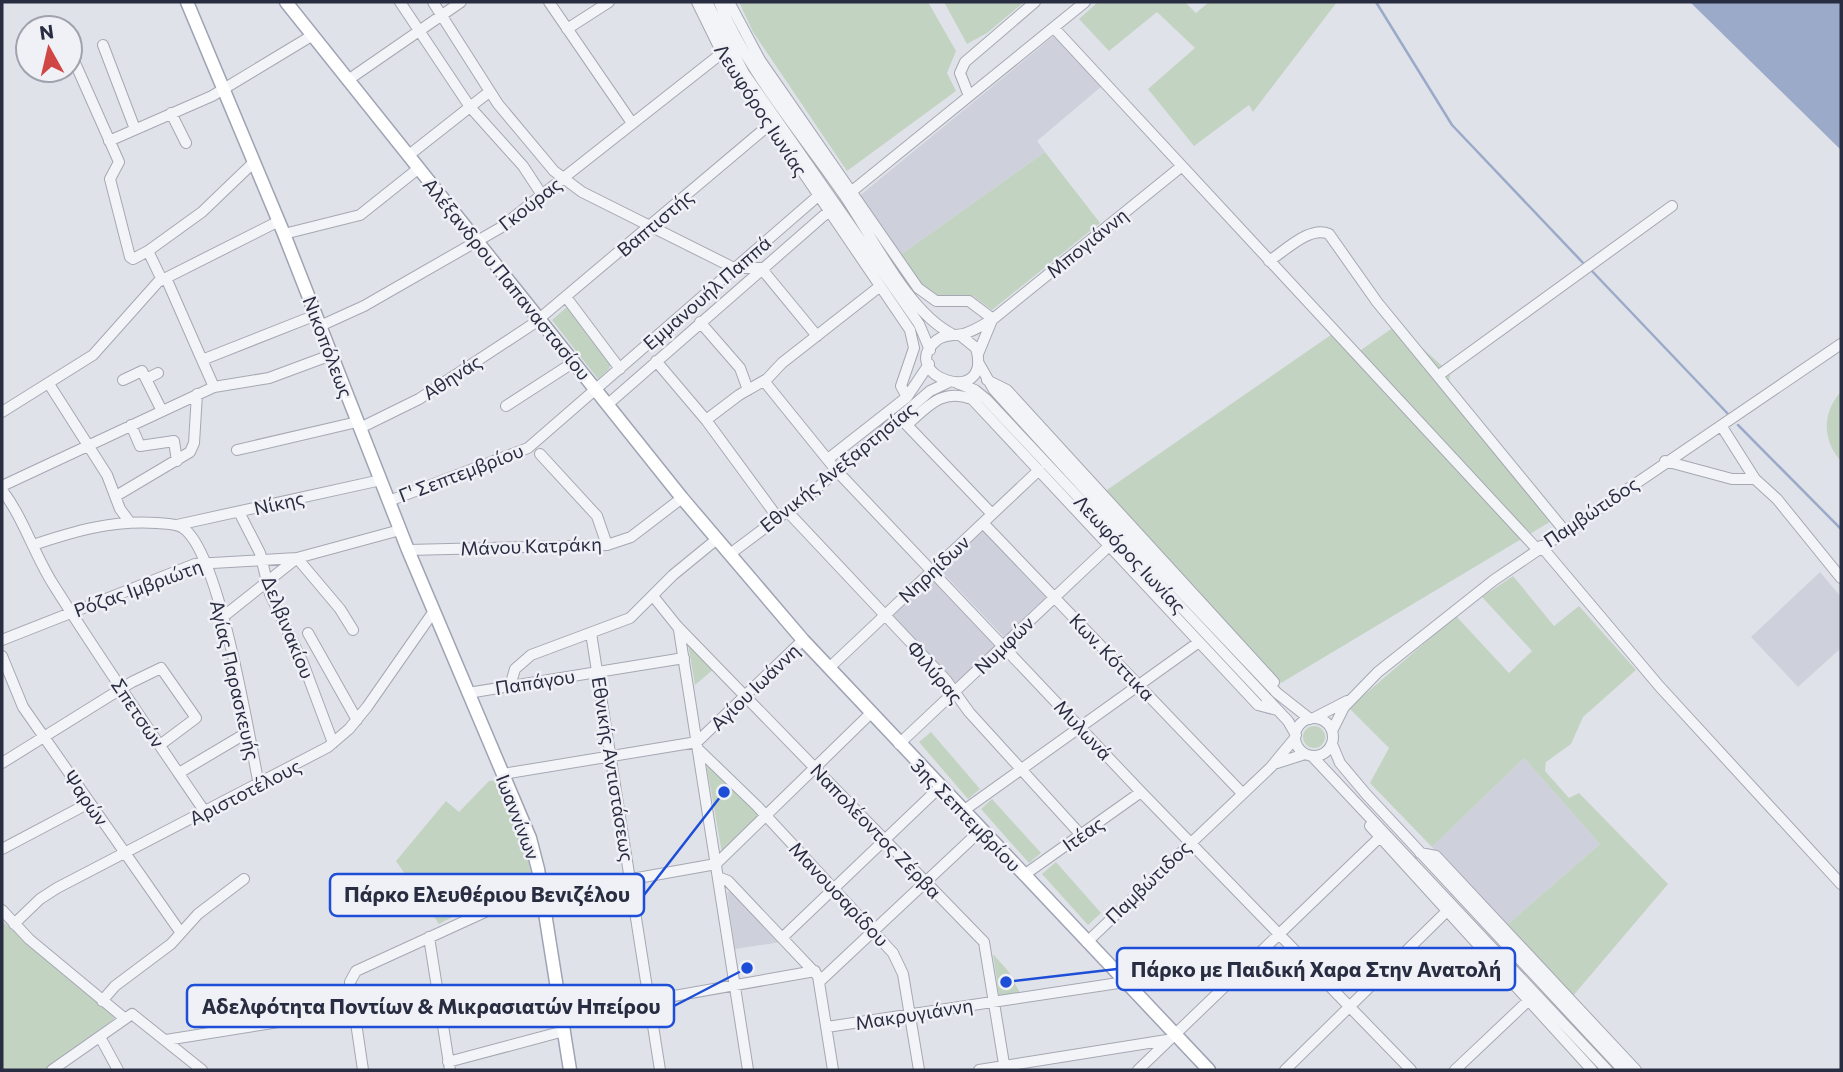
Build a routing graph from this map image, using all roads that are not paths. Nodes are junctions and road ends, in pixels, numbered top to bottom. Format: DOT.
graph roads {
  1 [pos="187,2"];
  2 [pos="288,2"];
  3 [pos="400,2"];
  4 [pos="433,2"];
  5 [pos="461,2"];
  6 [pos="550,2"];
  7 [pos="609,2"];
  8 [pos="696,2"];
  9 [pos="707,2"];
  10 [pos="719,2"];
  11 [pos="729,2"];
  12 [pos="1035,2"];
  13 [pos="1085,2"];
  14 [pos="441,15"];
  15 [pos="1054,28"];
  16 [pos="567,29"];
  17 [pos="420,31"];
  18 [pos="313,35"];
  19 [pos="103,45"];
  20 [pos="722,53"];
  21 [pos="348,80"];
  22 [pos="84,84"];
  23 [pos="225,90"];
  24 [pos="489,92"];
  25 [pos="969,96"];
  26 [pos="470,107"];
  27 [pos="171,113"];
  28 [pos="632,123"];
  29 [pos="769,125"];
  30 [pos="135,129"];
  31 [pos="109,141"];
  32 [pos="186,143"];
  33 [pos="409,155"];
  34 [pos="254,162"];
  35 [pos="1182,166"];
  36 [pos="419,168"];
  37 [pos="562,178"];
  38 [pos="848,194"];
  39 [pos="542,195"];
  40 [pos="818,196"];
  41 [pos="1672,206"];
  42 [pos="832,208"];
  43 [pos="279,221"];
  44 [pos="652,225"];
  45 [pos="284,234"];
  46 [pos="478,241"];
  47 [pos="148,251"];
  48 [pos="1269,261"];
  49 [pos="734,268"];
  50 [pos="761,268"];
  51 [pos="164,279"];
  52 [pos="879,286"];
  53 [pos="566,297"];
  54 [pos="540,318"];
  55 [pos="993,319"];
  56 [pos="318,321"];
  57 [pos="700,322"];
  58 [pos="956,334"];
  59 [pos="817,335"];
  60 [pos="1841,344"];
  61 [pos="930,350"];
  62 [pos="331,355"];
  63 [pos="978,358"];
  64 [pos="202,360"];
  65 [pos="656,361"];
  66 [pos="574,362"];
  67 [pos="929,364"];
  68 [pos="620,369"];
  69 [pos="158,373"];
  70 [pos="1439,375"];
  71 [pos="146,379"];
  72 [pos="123,380"];
  73 [pos="764,381"];
  74 [pos="952,383"];
  75 [pos="49,384"];
  76 [pos="214,387"];
  77 [pos="596,390"];
  78 [pos="748,390"];
  79 [pos="197,394"];
  80 [pos="907,397"];
  81 [pos="607,405"];
  82 [pos="506,407"];
  83 [pos="162,411"];
  84 [pos="2,412"];
  85 [pos="706,420"];
  86 [pos="904,422"];
  87 [pos="131,425"];
  88 [pos="358,425"];
  89 [pos="1722,427"];
  90 [pos="89,445"];
  91 [pos="237,450"];
  92 [pos="540,454"];
  93 [pos="828,459"];
  94 [pos="177,461"];
  95 [pos="1665,461"];
  96 [pos="836,470"];
  97 [pos="1039,470"];
  98 [pos="1755,479"];
  99 [pos="381,480"];
  100 [pos="2,489"];
  101 [pos="116,496"];
  102 [pos="682,498"];
  103 [pos="389,501"];
  104 [pos="239,512"];
  105 [pos="782,514"];
  106 [pos="992,514"];
  107 [pos="129,521"];
  108 [pos="983,523"];
  109 [pos="177,525"];
  110 [pos="401,530"];
  111 [pos="1564,530"];
  112 [pos="717,539"];
  113 [pos="33,545"];
  114 [pos="607,545"];
  115 [pos="1108,546"];
  116 [pos="1539,547"];
  117 [pos="408,550"];
  118 [pos="730,554"];
  119 [pos="298,558"];
  120 [pos="261,560"];
  121 [pos="204,562"];
  122 [pos="933,569"];
  123 [pos="1841,578"];
  124 [pos="266,583"];
  125 [pos="653,597"];
  126 [pos="1055,597"];
  127 [pos="434,611"];
  128 [pos="71,613"];
  129 [pos="884,615"];
  130 [pos="224,616"];
  131 [pos="677,626"];
  132 [pos="353,630"];
  133 [pos="308,633"];
  134 [pos="591,634"];
  135 [pos="2,640"];
  136 [pos="803,640"];
  137 [pos="1199,642"];
  138 [pos="1004,645"];
  139 [pos="2,656"];
  140 [pos="684,658"];
  141 [pos="829,668"];
  142 [pos="597,672"];
  143 [pos="1139,684"];
  144 [pos="510,686"];
  145 [pos="122,688"];
  146 [pos="468,693"];
  147 [pos="954,693"];
  148 [pos="746,696"];
  149 [pos="1353,697"];
  150 [pos="1277,710"];
  151 [pos="870,714"];
  152 [pos="1311,719"];
  153 [pos="357,720"];
  154 [pos="1080,727"];
  155 [pos="1332,731"];
  156 [pos="248,732"];
  157 [pos="1295,736"];
  158 [pos="44,738"];
  159 [pos="333,743"];
  160 [pos="899,744"];
  161 [pos="1332,744"];
  162 [pos="160,745"];
  163 [pos="698,746"];
  164 [pos="1308,755"];
  165 [pos="611,757"];
  166 [pos="2,763"];
  167 [pos="1271,767"];
  168 [pos="815,768"];
  169 [pos="1020,768"];
  170 [pos="179,773"];
  171 [pos="503,774"];
  172 [pos="1338,780"];
  173 [pos="259,785"];
  174 [pos="940,788"];
  175 [pos="1141,792"];
  176 [pos="1241,792"];
  177 [pos="89,803"];
  178 [pos="963,811"];
  179 [pos="205,812"];
  180 [pos="766,816"];
  181 [pos="981,830"];
  182 [pos="1081,835"];
  183 [pos="1380,837"];
  184 [pos="885,840"];
  185 [pos="1189,841"];
  186 [pos="2,849"];
  187 [pos="124,853"];
  188 [pos="1420,853"];
  189 [pos="716,864"];
  190 [pos="1024,875"];
  191 [pos="718,877"];
  192 [pos="244,878"];
  193 [pos="630,878"];
  194 [pos="926,882"];
  195 [pos="1841,884"];
  196 [pos="834,889"];
  197 [pos="542,893"];
  198 [pos="2,910"];
  199 [pos="1447,911"];
  200 [pos="14,924"];
  201 [pos="874,931"];
  202 [pos="181,933"];
  203 [pos="1280,933"];
  204 [pos="429,937"];
  205 [pos="783,937"];
  206 [pos="1087,942"];
  207 [pos="817,976"];
  208 [pos="1125,982"];
  209 [pos="735,985"];
  210 [pos="1529,1000"];
  211 [pos="102,1001"];
  212 [pos="649,1001"];
  213 [pos="994,1002"];
  214 [pos="1350,1006"];
  215 [pos="354,1010"];
  216 [pos="910,1015"];
  217 [pos="561,1016"];
  218 [pos="123,1017"];
  219 [pos="827,1027"];
  220 [pos="564,1031"];
  221 [pos="100,1037"];
  222 [pos="1171,1037"];
  223 [pos="166,1040"];
  224 [pos="449,1066"];
  225 [pos="1005,1068"];
  226 [pos="1586,1068"];
  227 [pos="52,1070"];
  228 [pos="118,1070"];
  229 [pos="201,1070"];
  230 [pos="363,1070"];
  231 [pos="570,1070"];
  232 [pos="660,1070"];
  233 [pos="748,1070"];
  234 [pos="833,1070"];
  235 [pos="919,1070"];
  236 [pos="979,1070"];
  237 [pos="1138,1070"];
  238 [pos="1209,1070"];
  239 [pos="1284,1070"];
  240 [pos="1411,1070"];
  241 [pos="1455,1070"];
  242 [pos="1607,1070"];
  243 [pos="1623,1070"];
  244 [pos="1636,1070"];
  1 -- 23 [label="main road, Νικοπόλεως"];
  2 -- 18 [label="main road, Αλέξανδρου Παπαναστασίου"];
  3 -- 17 [label="street"];
  4 -- 14 [label="street"];
  5 -- 14 [label="street"];
  6 -- 16 [label="street"];
  7 -- 16 [label="street"];
  8 -- 20 [label="street, Λεωφόρος Ιωνίας"];
  9 -- 42 [label="street"];
  10 -- 38 [label="street"];
  11 -- 38 [label="street"];
  12 -- 25 [label="street"];
  13 -- 15 [label="street"];
  14 -- 17 [label="street"];
  14 -- 24 [label="street"];
  15 -- 25 [label="street"];
  15 -- 35 [label="street"];
  16 -- 28 [label="street"];
  17 -- 21 [label="street"];
  17 -- 26 [label="street"];
  18 -- 21 [label="main road, Αλέξανδρου Παπαναστασίου"];
  18 -- 23 [label="street"];
  19 -- 30 [label="street"];
  20 -- 28 [label="street, Γκούρας"];
  20 -- 29 [label="street, Λεωφόρος Ιωνίας"];
  21 -- 33 [label="main road, Αλέξανδρου Παπαναστασίου"];
  22 -- 31 [label="street"];
  23 -- 27 [label="street"];
  23 -- 34 [label="main road, Νικοπόλεως"];
  24 -- 26 [label="street"];
  24 -- 37 [label="street"];
  25 -- 38 [label="street"];
  26 -- 33 [label="street"];
  26 -- 39 [label="street"];
  27 -- 30 [label="street"];
  27 -- 32 [label="street"];
  28 -- 37 [label="street, Γκούρας"];
  29 -- 40 [label="street, Λεωφόρος Ιωνίας"];
  29 -- 44 [label="street, Βαπτιστής"];
  30 -- 31 [label="street"];
  31 -- 47 [label="street"];
  33 -- 36 [label="main road, Αλέξανδρου Παπαναστασίου"];
  34 -- 43 [label="main road, Νικοπόλεως"];
  34 -- 47 [label="street"];
  35 -- 48 [label="street"];
  35 -- 55 [label="street, Μπογιάννη"];
  36 -- 45 [label="street"];
  36 -- 46 [label="main road, Αλέξανδρου Παπαναστασίου"];
  37 -- 39 [label="street, Γκούρας"];
  37 -- 44 [label="street"];
  38 -- 55 [label="street"];
  38 -- 58 [label="street, Λεωφόρος Ιωνίας"];
  39 -- 46 [label="street, Γκούρας"];
  40 -- 42 [label="street, Λεωφόρος Ιωνίας"];
  40 -- 49 [label="street, Εμμανουήλ Παππά"];
  41 -- 70 [label="street"];
  42 -- 50 [label="street, Εμμανουήλ Παππά"];
  42 -- 52 [label="street, Λεωφόρος Ιωνίας"];
  42 -- 61 [label="street, Λεωφόρος Ιωνίας"];
  43 -- 45 [label="main road, Νικοπόλεως"];
  43 -- 51 [label="street"];
  44 -- 49 [label="street"];
  44 -- 53 [label="street, Βαπτιστής"];
  45 -- 56 [label="main road, Νικοπόλεως"];
  46 -- 54 [label="main road, Αλέξανδρου Παπαναστασίου"];
  46 -- 56 [label="street, Γκούρας"];
  47 -- 51 [label="street"];
  48 -- 70 [label="street"];
  48 -- 116 [label="street"];
  49 -- 50 [label="street"];
  49 -- 68 [label="street, Εμμανουήλ Παππά"];
  50 -- 57 [label="street, Εμμανουήλ Παππά"];
  50 -- 59 [label="street"];
  51 -- 64 [label="street"];
  51 -- 75 [label="street"];
  52 -- 59 [label="street"];
  52 -- 80 [label="street, Λεωφόρος Ιωνίας"];
  53 -- 54 [label="street, Βαπτιστής"];
  53 -- 68 [label="street"];
  54 -- 66 [label="main road, Αλέξανδρου Παπαναστασίου"];
  54 -- 88 [label="street, Αθηνάς"];
  55 -- 58 [label="street, Μπογιάννη"];
  55 -- 63 [label="street, Μπογιάννη"];
  56 -- 62 [label="main road, Νικοπόλεως"];
  56 -- 64 [label="street, Γκούρας"];
  57 -- 65 [label="street, Εμμανουήλ Παππά"];
  57 -- 78 [label="street"];
  58 -- 61 [label="street"];
  58 -- 63 [label="street, Λεωφόρος Ιωνίας"];
  59 -- 73 [label="street"];
  60 -- 89 [label="street, Παμβώτιδος"];
  61 -- 67 [label="street, Λεωφόρος Ιωνίας"];
  62 -- 76 [label="street"];
  62 -- 88 [label="main road, Νικοπόλεως"];
  63 -- 74 [label="street"];
  63 -- 152 [label="street, Λεωφόρος Ιωνίας"];
  64 -- 76 [label="street"];
  65 -- 81 [label="street, Εμμανουήλ Παππά"];
  65 -- 85 [label="street, Φιλύρας"];
  66 -- 77 [label="main road, Αλέξανδρου Παπαναστασίου"];
  66 -- 82 [label="street"];
  67 -- 74 [label="street, Λεωφόρος Ιωνίας"];
  67 -- 80 [label="street, Εθνικής Ανεξαρτησίας"];
  68 -- 77 [label="street, Εμμανουήλ Παππά"];
  69 -- 71 [label="street"];
  70 -- 111 [label="street"];
  71 -- 72 [label="street"];
  71 -- 83 [label="street"];
  73 -- 78 [label="street"];
  73 -- 93 [label="street, Μυλωνά"];
  74 -- 86 [label="street, Εθνικής Ανεξαρτησίας"];
  74 -- 150 [label="street, Λεωφόρος Ιωνίας"];
  75 -- 84 [label="street"];
  75 -- 90 [label="street"];
  76 -- 79 [label="street"];
  77 -- 81 [label="main road, Αλέξανδρου Παπαναστασίου"];
  77 -- 103 [label="street, Γ' Σεπτεμβρίου"];
  78 -- 85 [label="street"];
  79 -- 83 [label="street"];
  79 -- 94 [label="street"];
  80 -- 93 [label="street, Εθνικής Ανεξαρτησίας"];
  81 -- 102 [label="main road, Αλέξανδρου Παπαναστασίου"];
  83 -- 87 [label="street"];
  85 -- 105 [label="street, Φιλύρας"];
  86 -- 96 [label="street, Εθνικής Ανεξαρτησίας"];
  86 -- 97 [label="street"];
  86 -- 106 [label="street"];
  87 -- 90 [label="street"];
  87 -- 94 [label="street"];
  88 -- 91 [label="street, Αθηνάς"];
  88 -- 99 [label="main road, Νικοπόλεως"];
  89 -- 95 [label="street, Παμβώτιδος"];
  89 -- 98 [label="street"];
  90 -- 100 [label="street"];
  90 -- 101 [label="street"];
  92 -- 114 [label="street"];
  93 -- 96 [label="street, Μυλωνά"];
  94 -- 101 [label="street"];
  95 -- 98 [label="street"];
  95 -- 111 [label="street, Παμβώτιδος"];
  96 -- 105 [label="street, Εθνικής Ανεξαρτησίας"];
  96 -- 122 [label="street, Μυλωνά"];
  97 -- 106 [label="street, Νηρηίδων"];
  97 -- 115 [label="street"];
  98 -- 123 [label="street"];
  99 -- 103 [label="main road, Νικοπόλεως"];
  99 -- 104 [label="street, Νίκης"];
  100 -- 113 [label="street, Σπετσών"];
  101 -- 107 [label="street"];
  102 -- 112 [label="main road, Αλέξανδρου Παπαναστασίου"];
  102 -- 114 [label="street, Μάνου Κατράκη"];
  103 -- 110 [label="main road, Νικοπόλεως"];
  104 -- 109 [label="street, Νίκης"];
  104 -- 120 [label="street, Δελβινακίου"];
  105 -- 118 [label="street, Εθνικής Ανεξαρτησίας"];
  105 -- 129 [label="street, Φιλύρας"];
  106 -- 108 [label="street, Νηρηίδων"];
  107 -- 109 [label="street"];
  107 -- 113 [label="street"];
  108 -- 122 [label="street, Νηρηίδων"];
  108 -- 126 [label="street, Κων. Κόττικα"];
  109 -- 121 [label="street, Αγίας Παρασκευής"];
  110 -- 117 [label="main road, Νικοπόλεως"];
  110 -- 119 [label="street, Ρόζας Ιμβριώτη"];
  111 -- 116 [label="street, Παμβώτιδος"];
  112 -- 118 [label="main road, Αλέξανδρου Παπαναστασίου"];
  112 -- 125 [label="street"];
  113 -- 128 [label="street, Σπετσών"];
  114 -- 117 [label="street, Μάνου Κατράκη"];
  115 -- 126 [label="street, Νυμφών"];
  115 -- 137 [label="street"];
  116 -- 149 [label="street, Παμβώτιδος"];
  116 -- 195 [label="street"];
  117 -- 127 [label="main road, Νικοπόλεως"];
  118 -- 136 [label="main road, 3ης Σεπτεμβρίου"];
  119 -- 120 [label="street, Ρόζας Ιμβριώτη"];
  119 -- 124 [label="street"];
  119 -- 132 [label="street"];
  120 -- 121 [label="street, Ρόζας Ιμβριώτη"];
  120 -- 124 [label="street, Δελβινακίου"];
  121 -- 128 [label="street, Ρόζας Ιμβριώτη"];
  121 -- 130 [label="street, Αγίας Παρασκευής"];
  122 -- 129 [label="street, Νηρηίδων"];
  122 -- 138 [label="street, Μυλωνά"];
  124 -- 130 [label="street"];
  124 -- 159 [label="street, Δελβινακίου"];
  125 -- 131 [label="street, Ναπολέοντος Ζέρβα"];
  125 -- 134 [label="street"];
  126 -- 138 [label="street, Νυμφών"];
  126 -- 143 [label="street, Κων. Κόττικα"];
  127 -- 146 [label="main road, Νικοπόλεως"];
  127 -- 153 [label="street, Αριστοτέλους"];
  128 -- 135 [label="street, Ρόζας Ιμβριώτη"];
  128 -- 145 [label="street, Σπετσών"];
  129 -- 141 [label="street, Νηρηίδων"];
  129 -- 147 [label="street, Φιλύρας"];
  130 -- 156 [label="street, Αγίας Παρασκευής"];
  131 -- 140 [label="street"];
  131 -- 148 [label="street, Ναπολέοντος Ζέρβα"];
  133 -- 153 [label="street"];
  134 -- 142 [label="street, Εθνικής Αντιστάσεως"];
  134 -- 144 [label="street"];
  136 -- 141 [label="main road, 3ης Σεπτεμβρίου"];
  136 -- 148 [label="street, Αγίου Ιωάννη"];
  137 -- 143 [label="street"];
  137 -- 150 [label="street"];
  138 -- 147 [label="street, Νυμφών"];
  138 -- 154 [label="street, Μυλωνά"];
  139 -- 158 [label="street, Ψαρών"];
  140 -- 142 [label="street, Παπάγου"];
  140 -- 163 [label="street"];
  141 -- 151 [label="main road, 3ης Σεπτεμβρίου"];
  142 -- 144 [label="street, Παπάγου"];
  142 -- 165 [label="street, Εθνικής Αντιστάσεως"];
  143 -- 154 [label="street"];
  143 -- 176 [label="street, Κων. Κόττικα"];
  144 -- 146 [label="street, Παπάγου"];
  145 -- 158 [label="street"];
  145 -- 162 [label="street, Σπετσών"];
  145 -- 162 [label="street"];
  146 -- 171 [label="main road, Ιωαννίνων"];
  147 -- 160 [label="street, Νυμφών"];
  147 -- 169 [label="street, Φιλύρας"];
  148 -- 163 [label="street, Αγίου Ιωάννη"];
  148 -- 168 [label="street, Ναπολέοντος Ζέρβα"];
  149 -- 152 [label="street, Παμβώτιδος"];
  149 -- 155 [label="street, Παμβώτιδος"];
  150 -- 157 [label="street, Λεωφόρος Ιωνίας"];
  151 -- 160 [label="main road, 3ης Σεπτεμβρίου"];
  151 -- 168 [label="street"];
  152 -- 155 [label="street"];
  152 -- 157 [label="street"];
  153 -- 159 [label="street, Αριστοτέλους"];
  154 -- 169 [label="street"];
  154 -- 175 [label="street, Μυλωνά"];
  155 -- 161 [label="street"];
  156 -- 170 [label="street"];
  156 -- 173 [label="street, Αγίας Παρασκευής"];
  157 -- 164 [label="street"];
  157 -- 167 [label="street, Παμβώτιδος"];
  158 -- 166 [label="street"];
  158 -- 177 [label="street, Ψαρών"];
  159 -- 173 [label="street, Αριστοτέλους"];
  160 -- 174 [label="main road, 3ης Σεπτεμβρίου"];
  161 -- 164 [label="street"];
  161 -- 188 [label="street"];
  162 -- 170 [label="street, Σπετσών"];
  163 -- 165 [label="street, Αγίου Ιωάννη"];
  163 -- 180 [label="street, Μανουσαρίδου"];
  163 -- 189 [label="street"];
  164 -- 167 [label="street, Παμβώτιδος"];
  164 -- 172 [label="street"];
  165 -- 171 [label="street, Αγίου Ιωάννη"];
  165 -- 193 [label="street, Εθνικής Αντιστάσεως"];
  167 -- 176 [label="street, Παμβώτιδος"];
  168 -- 180 [label="street"];
  168 -- 184 [label="street, Ναπολέοντος Ζέρβα"];
  169 -- 178 [label="street"];
  169 -- 182 [label="street, Φιλύρας"];
  170 -- 179 [label="street, Σπετσών"];
  171 -- 197 [label="main road, Ιωαννίνων"];
  172 -- 183 [label="street"];
  172 -- 242 [label="street"];
  173 -- 179 [label="street, Αριστοτέλους"];
  174 -- 178 [label="main road, 3ης Σεπτεμβρίου"];
  174 -- 184 [label="street"];
  175 -- 182 [label="street, Ιτέας"];
  175 -- 185 [label="street, Μυλωνά"];
  176 -- 185 [label="street, Παμβώτιδος"];
  177 -- 186 [label="street"];
  177 -- 187 [label="street, Ψαρών"];
  178 -- 181 [label="main road, 3ης Σεπτεμβρίου"];
  179 -- 187 [label="street, Αριστοτέλους"];
  180 -- 189 [label="street"];
  180 -- 196 [label="street, Μανουσαρίδου"];
  181 -- 190 [label="main road, 3ης Σεπτεμβρίου"];
  181 -- 194 [label="street"];
  182 -- 190 [label="street, Ιτέας"];
  183 -- 199 [label="street"];
  183 -- 203 [label="street"];
  184 -- 194 [label="street, Ναπολέοντος Ζέρβα"];
  184 -- 196 [label="street"];
  185 -- 203 [label="street, Μυλωνά"];
  185 -- 206 [label="street, Παμβώτιδος"];
  187 -- 200 [label="street, Αριστοτέλους"];
  187 -- 202 [label="street, Ψαρών"];
  188 -- 243 [label="street"];
  188 -- 244 [label="street"];
  189 -- 191 [label="street"];
  189 -- 193 [label="street"];
  190 -- 206 [label="main road, 3ης Σεπτεμβρίου"];
  191 -- 205 [label="street"];
  191 -- 209 [label="street"];
  192 -- 202 [label="street"];
  193 -- 197 [label="street"];
  193 -- 212 [label="street, Εθνικής Αντιστάσεως"];
  194 -- 201 [label="street"];
  194 -- 213 [label="street, Ναπολέοντος Ζέρβα"];
  196 -- 201 [label="street, Μανουσαρίδου"];
  196 -- 205 [label="street"];
  197 -- 204 [label="street"];
  197 -- 217 [label="main road, Ιωαννίνων"];
  198 -- 200 [label="street"];
  199 -- 210 [label="street"];
  199 -- 214 [label="street"];
  200 -- 211 [label="street"];
  201 -- 207 [label="street"];
  201 -- 216 [label="street, Μανουσαρίδου"];
  202 -- 211 [label="street"];
  203 -- 214 [label="street, Μυλωνά"];
  203 -- 222 [label="street"];
  204 -- 215 [label="street"];
  204 -- 224 [label="street"];
  205 -- 207 [label="street"];
  206 -- 208 [label="main road, 3ης Σεπτεμβρίου"];
  207 -- 209 [label="street"];
  207 -- 219 [label="street"];
  208 -- 213 [label="street, Μακρυγιάννη"];
  208 -- 222 [label="main road, 3ης Σεπτεμβρίου"];
  209 -- 212 [label="street"];
  209 -- 233 [label="street"];
  210 -- 226 [label="street"];
  210 -- 241 [label="street"];
  211 -- 218 [label="street"];
  212 -- 217 [label="street"];
  212 -- 232 [label="street, Εθνικής Αντιστάσεως"];
  213 -- 216 [label="street, Μακρυγιάννη"];
  213 -- 225 [label="street, Ναπολέοντος Ζέρβα"];
  214 -- 239 [label="street"];
  214 -- 240 [label="street, Μυλωνά"];
  215 -- 223 [label="street"];
  215 -- 230 [label="street"];
  216 -- 219 [label="street, Μακρυγιάννη"];
  216 -- 235 [label="street, Μανουσαρίδου"];
  217 -- 220 [label="main road, Ιωαννίνων"];
  218 -- 221 [label="street"];
  218 -- 223 [label="street"];
  219 -- 234 [label="street"];
  220 -- 224 [label="street"];
  220 -- 231 [label="main road, Ιωαννίνων"];
  221 -- 227 [label="street"];
  221 -- 228 [label="street"];
  222 -- 225 [label="street"];
  222 -- 237 [label="street"];
  222 -- 238 [label="main road, 3ης Σεπτεμβρίου"];
  223 -- 229 [label="street"];
  225 -- 236 [label="street"];
}
